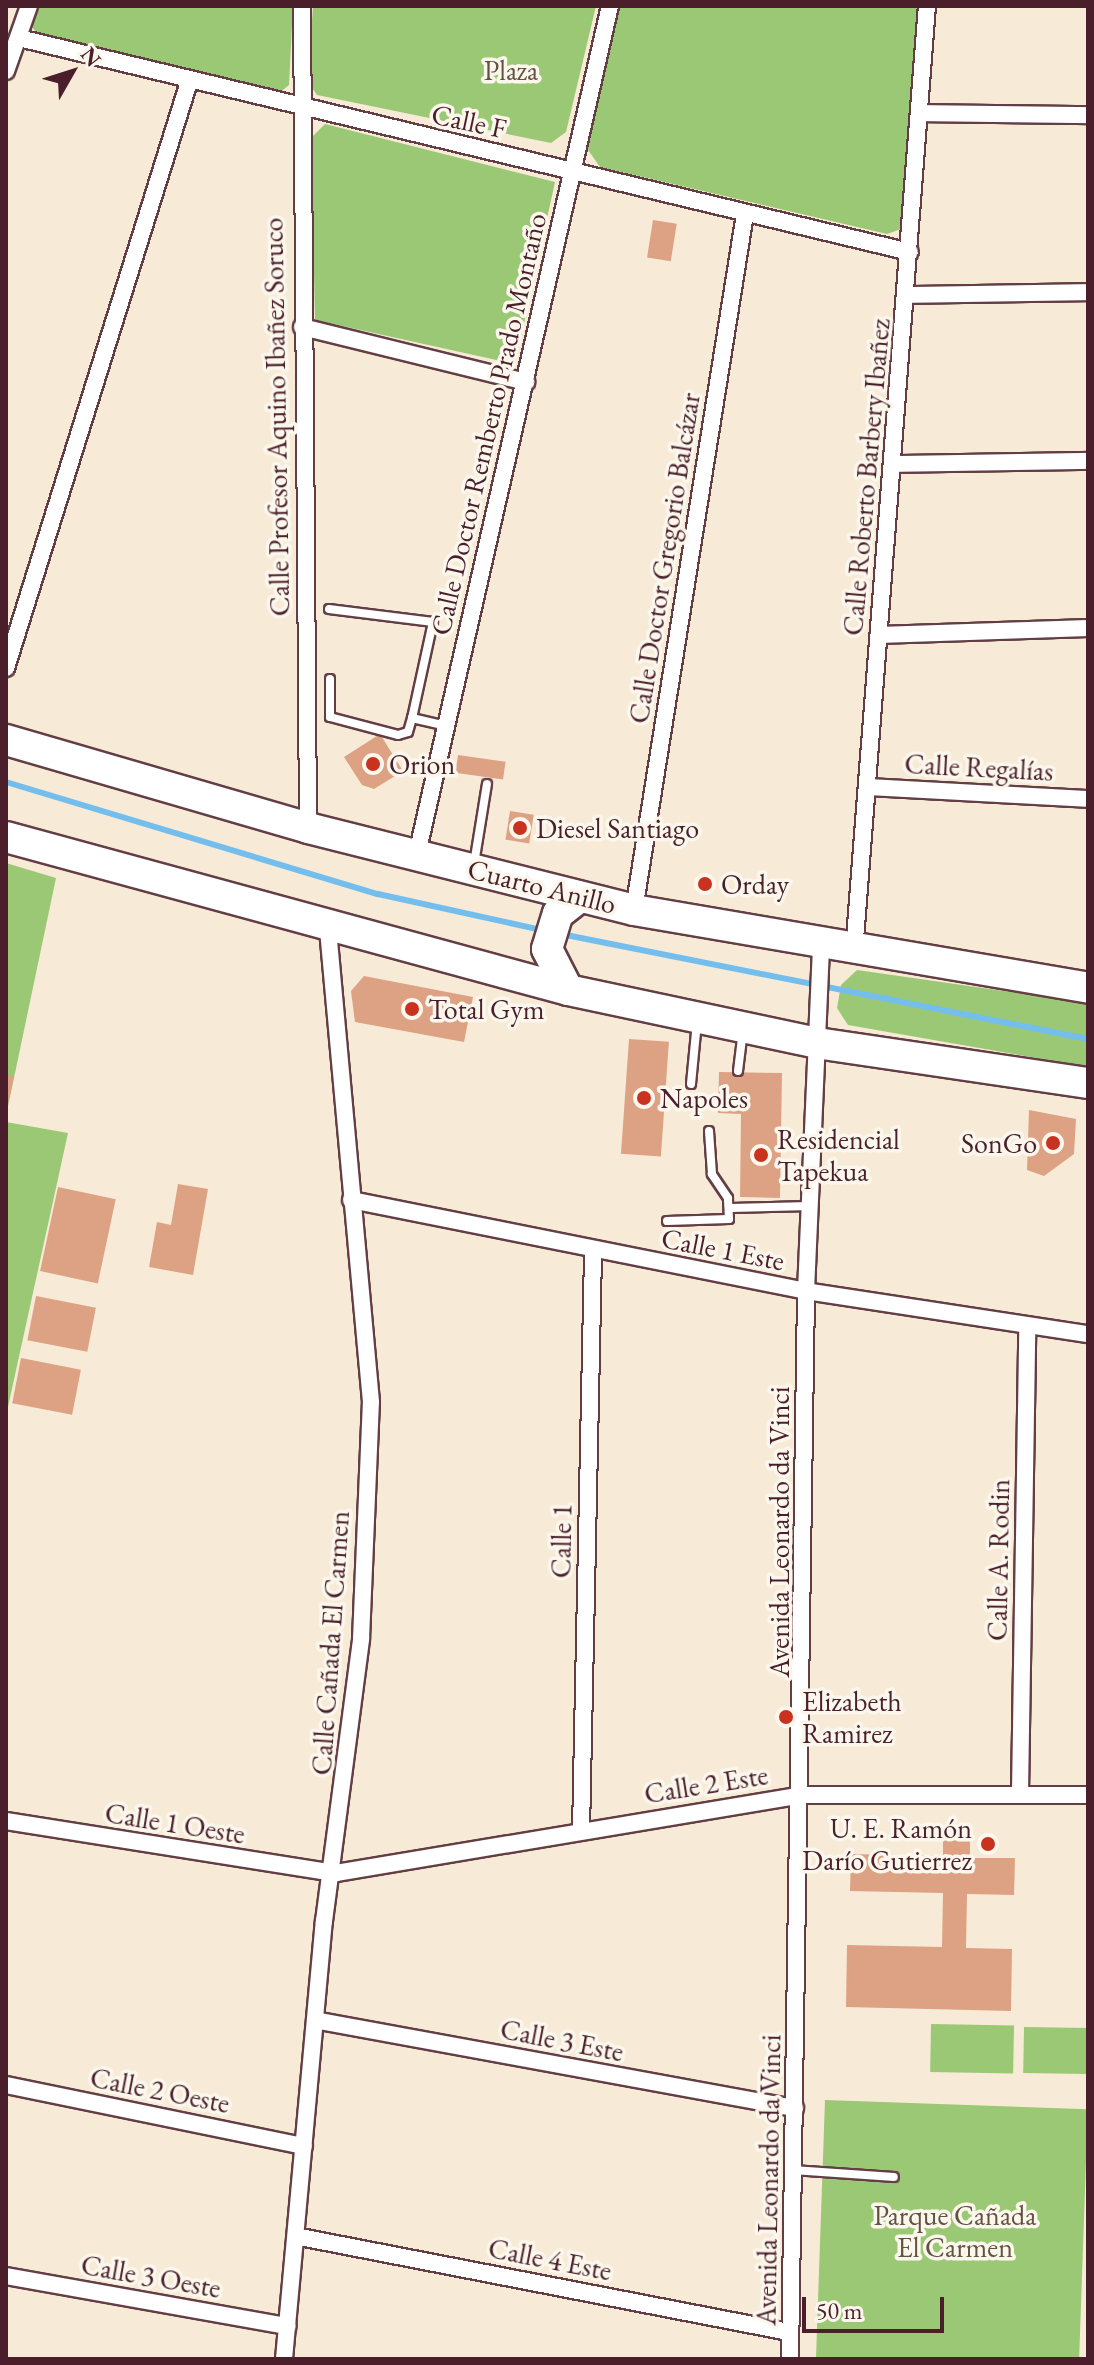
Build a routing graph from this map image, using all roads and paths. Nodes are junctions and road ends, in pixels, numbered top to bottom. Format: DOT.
graph roads {
  1 [pos="29,6"];
  2 [pos="302,6"];
  3 [pos="610,6"];
  4 [pos="927,6"];
  5 [pos="19,38"];
  6 [pos="6,71"];
  7 [pos="189,82"];
  8 [pos="298,110"];
  9 [pos="921,113"];
  10 [pos="1088,115"];
  11 [pos="571,169"];
  12 [pos="745,214"];
  13 [pos="910,252"];
  14 [pos="1088,292"];
  15 [pos="906,295"];
  16 [pos="302,327"];
  17 [pos="526,382"];
  18 [pos="1088,461"];
  19 [pos="893,464"];
  20 [pos="329,609"];
  21 [pos="1088,628"];
  22 [pos="879,635"];
  23 [pos="6,668"];
  24 [pos="330,679"];
  25 [pos="306,694"];
  26 [pos="330,696"];
  27 [pos="412,718"];
  28 [pos="447,726"];
  29 [pos="6,740"];
  30 [pos="487,784"];
  31 [pos="867,787"];
  32 [pos="1088,799"];
  33 [pos="308,828"];
  34 [pos="6,837"];
  35 [pos="417,854"];
  36 [pos="473,869"];
  37 [pos="526,882"];
  38 [pos="580,897"];
  39 [pos="634,910"];
  40 [pos="328,929"];
  41 [pos="544,936"];
  42 [pos="854,952"];
  43 [pos="820,960"];
  44 [pos="518,977"];
  45 [pos="1088,988"];
  46 [pos="568,990"];
  47 [pos="697,1017"];
  48 [pos="744,1027"];
  49 [pos="817,1043"];
  50 [pos="738,1071"];
  51 [pos="1088,1083"];
  52 [pos="691,1084"];
  53 [pos="709,1131"];
  54 [pos="351,1200"];
  55 [pos="811,1206"];
  56 [pos="731,1208"];
  57 [pos="667,1221"];
  58 [pos="593,1252"];
  59 [pos="806,1291"];
  60 [pos="1027,1327"];
  61 [pos="1088,1334"];
  62 [pos="1020,1793"];
  63 [pos="804,1795"];
  64 [pos="1088,1795"];
  65 [pos="6,1821"];
  66 [pos="581,1831"];
  67 [pos="336,1873"];
  68 [pos="320,2021"];
  69 [pos="6,2085"];
  70 [pos="795,2108"];
  71 [pos="304,2146"];
  72 [pos="793,2170"];
  73 [pos="894,2177"];
  74 [pos="300,2237"];
  75 [pos="6,2276"];
  76 [pos="288,2326"];
  77 [pos="790,2332"];
  78 [pos="284,2359"];
  79 [pos="790,2359"];
  1 -- 5 [label="street"];
  2 -- 8 [label="street, Calle Profesor Aquino Ibañez Soruco"];
  3 -- 11 [label="street, Calle Doctor Remberto Prado Montaño"];
  4 -- 9 [label="street, Calle Roberto Barbery Ibañez"];
  5 -- 6 [label="street"];
  5 -- 7 [label="street, Calle F"];
  7 -- 8 [label="street, Calle F"];
  7 -- 23 [label="street"];
  8 -- 11 [label="street, Calle F"];
  8 -- 16 [label="street, Calle Profesor Aquino Ibañez Soruco"];
  9 -- 10 [label="street"];
  9 -- 13 [label="street, Calle Roberto Barbery Ibañez"];
  11 -- 12 [label="street, Calle F"];
  11 -- 17 [label="street, Calle Doctor Remberto Prado Montaño"];
  12 -- 13 [label="street, Calle F"];
  12 -- 39 [label="street, Calle Doctor Gregorio Balcázar"];
  13 -- 15 [label="street, Calle Roberto Barbery Ibañez"];
  14 -- 15 [label="street"];
  15 -- 19 [label="street, Calle Roberto Barbery Ibañez"];
  16 -- 17 [label="street"];
  16 -- 25 [label="street, Calle Profesor Aquino Ibañez Soruco"];
  17 -- 28 [label="street, Calle Doctor Remberto Prado Montaño"];
  18 -- 19 [label="street"];
  19 -- 22 [label="street, Calle Roberto Barbery Ibañez"];
  20 -- 27 [label="lane"];
  21 -- 22 [label="street"];
  22 -- 31 [label="street, Calle Roberto Barbery Ibañez"];
  24 -- 26 [label="lane"];
  25 -- 26 [label="lane"];
  25 -- 33 [label="street, Calle Profesor Aquino Ibañez Soruco"];
  26 -- 27 [label="lane"];
  27 -- 28 [label="lane"];
  28 -- 35 [label="street, Calle Doctor Remberto Prado Montaño"];
  29 -- 33 [label="highway, Cuarto Anillo"];
  30 -- 36 [label="lane"];
  31 -- 32 [label="street, Calle Regalías"];
  31 -- 42 [label="street, Calle Roberto Barbery Ibañez"];
  33 -- 35 [label="highway, Cuarto Anillo"];
  34 -- 40 [label="highway"];
  35 -- 36 [label="highway, Cuarto Anillo"];
  36 -- 37 [label="highway, Cuarto Anillo"];
  37 -- 38 [label="highway, Cuarto Anillo"];
  37 -- 41 [label="highway"];
  38 -- 39 [label="highway, Cuarto Anillo"];
  38 -- 41 [label="highway"];
  39 -- 43 [label="highway, Cuarto Anillo"];
  40 -- 44 [label="highway"];
  40 -- 54 [label="street, Calle Cañada El Carmen"];
  41 -- 44 [label="highway"];
  41 -- 46 [label="highway"];
  42 -- 43 [label="highway, Cuarto Anillo"];
  42 -- 45 [label="highway, Cuarto Anillo"];
  43 -- 49 [label="street, Avenida Leonardo da Vinci"];
  44 -- 46 [label="highway"];
  46 -- 47 [label="highway"];
  47 -- 48 [label="highway"];
  47 -- 52 [label="lane"];
  48 -- 49 [label="highway"];
  48 -- 50 [label="lane"];
  49 -- 51 [label="highway"];
  49 -- 55 [label="street, Avenida Leonardo da Vinci"];
  53 -- 56 [label="lane"];
  54 -- 58 [label="street, Calle 1 Este"];
  54 -- 67 [label="street, Calle Cañada El Carmen"];
  55 -- 56 [label="lane"];
  55 -- 59 [label="street, Avenida Leonardo da Vinci"];
  56 -- 57 [label="lane"];
  58 -- 59 [label="street, Calle 1 Este"];
  58 -- 66 [label="street, Calle 1"];
  59 -- 60 [label="street, Calle 1 Este"];
  59 -- 63 [label="street, Avenida Leonardo da Vinci"];
  60 -- 61 [label="street, Calle 1 Este"];
  60 -- 62 [label="street, Calle A. Rodin"];
  62 -- 63 [label="street, Calle 2 Este"];
  62 -- 64 [label="street, Calle 2 Este"];
  63 -- 66 [label="street, Calle 2 Este"];
  63 -- 70 [label="street, Avenida Leonardo da Vinci"];
  65 -- 67 [label="street, Calle 1 Oeste"];
  66 -- 67 [label="street, Calle 2 Este"];
  67 -- 68 [label="street, Calle Cañada El Carmen"];
  68 -- 70 [label="street, Calle 3 Este"];
  68 -- 71 [label="street, Calle Cañada El Carmen"];
  69 -- 71 [label="street, Calle 2 Oeste"];
  70 -- 72 [label="street, Avenida Leonardo da Vinci"];
  71 -- 74 [label="street, Calle Cañada El Carmen"];
  72 -- 73 [label="lane"];
  72 -- 77 [label="street, Avenida Leonardo da Vinci"];
  74 -- 76 [label="street, Calle Cañada El Carmen"];
  74 -- 77 [label="street, Calle 4 Este"];
  75 -- 76 [label="street, Calle 3 Oeste"];
  76 -- 78 [label="street, Calle Cañada El Carmen"];
  77 -- 79 [label="street, Avenida Leonardo da Vinci"];
}
